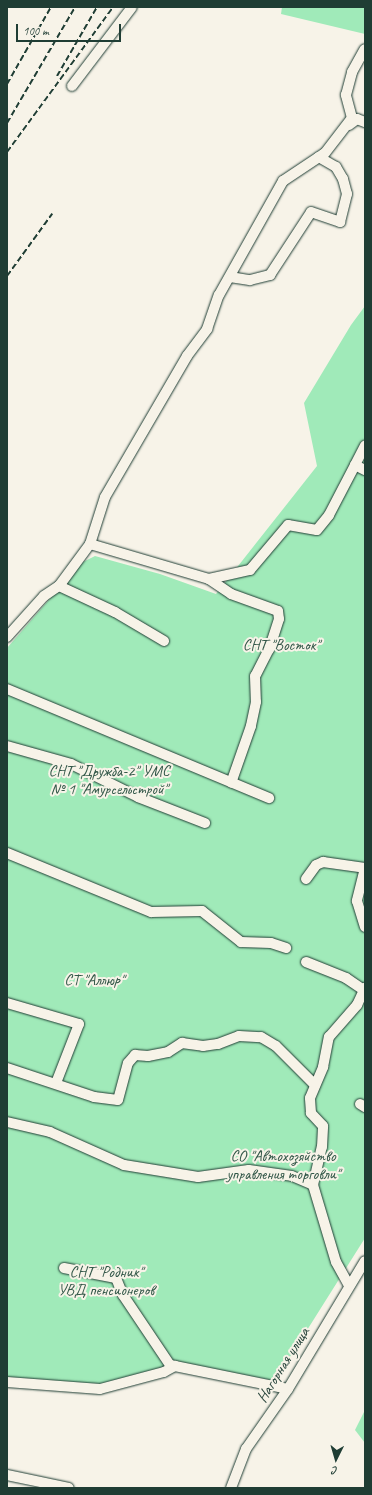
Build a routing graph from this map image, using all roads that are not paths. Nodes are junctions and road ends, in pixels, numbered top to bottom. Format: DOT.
graph roads {
  1 [pos="132,7"];
  2 [pos="365,48"];
  3 [pos="72,86"];
  4 [pos="365,122"];
  5 [pos="344,128"];
  6 [pos="319,157"];
  7 [pos="230,277"];
  8 [pos="365,446"];
  9 [pos="355,465"];
  10 [pos="365,470"];
  11 [pos="90,544"];
  12 [pos="209,579"];
  13 [pos="59,586"];
  14 [pos="7,637"];
  15 [pos="164,641"];
  16 [pos="7,689"];
  17 [pos="7,746"];
  18 [pos="231,783"];
  19 [pos="269,798"];
  20 [pos="205,823"];
  21 [pos="7,853"];
  22 [pos="365,868"];
  23 [pos="306,879"];
  24 [pos="365,927"];
  25 [pos="286,948"];
  26 [pos="306,962"];
  27 [pos="364,989"];
  28 [pos="7,1003"];
  29 [pos="7,1068"];
  30 [pos="56,1083"];
  31 [pos="315,1085"];
  32 [pos="7,1122"];
  33 [pos="313,1185"];
  34 [pos="365,1261"];
  35 [pos="64,1268"];
  36 [pos="349,1285"];
  37 [pos="175,1366"];
  38 [pos="7,1382"];
  39 [pos="288,1389"];
  40 [pos="7,1474"];
  41 [pos="69,1488"];
  42 [pos="231,1488"];
  1 -- 3 [label="street"];
  2 -- 5 [label="street"];
  4 -- 5 [label="street"];
  5 -- 6 [label="street"];
  6 -- 7 [label="street"];
  6 -- 7 [label="street"];
  7 -- 11 [label="street"];
  8 -- 9 [label="street"];
  9 -- 10 [label="street"];
  9 -- 12 [label="street"];
  11 -- 12 [label="street"];
  11 -- 13 [label="street"];
  12 -- 18 [label="street"];
  13 -- 14 [label="street"];
  13 -- 15 [label="street"];
  16 -- 18 [label="street"];
  17 -- 20 [label="street"];
  18 -- 19 [label="street"];
  21 -- 25 [label="street"];
  22 -- 23 [label="street"];
  22 -- 24 [label="street"];
  26 -- 27 [label="street"];
  27 -- 31 [label="street"];
  28 -- 30 [label="street"];
  29 -- 30 [label="street"];
  30 -- 31 [label="street"];
  31 -- 33 [label="street"];
  32 -- 33 [label="street"];
  33 -- 36 [label="street"];
  34 -- 36 [label="street, Нагорная улица"];
  35 -- 37 [label="street"];
  36 -- 39 [label="street, Нагорная улица"];
  37 -- 38 [label="street"];
  37 -- 39 [label="street"];
  39 -- 42 [label="street, Нагорная улица"];
  40 -- 41 [label="street"];
}
